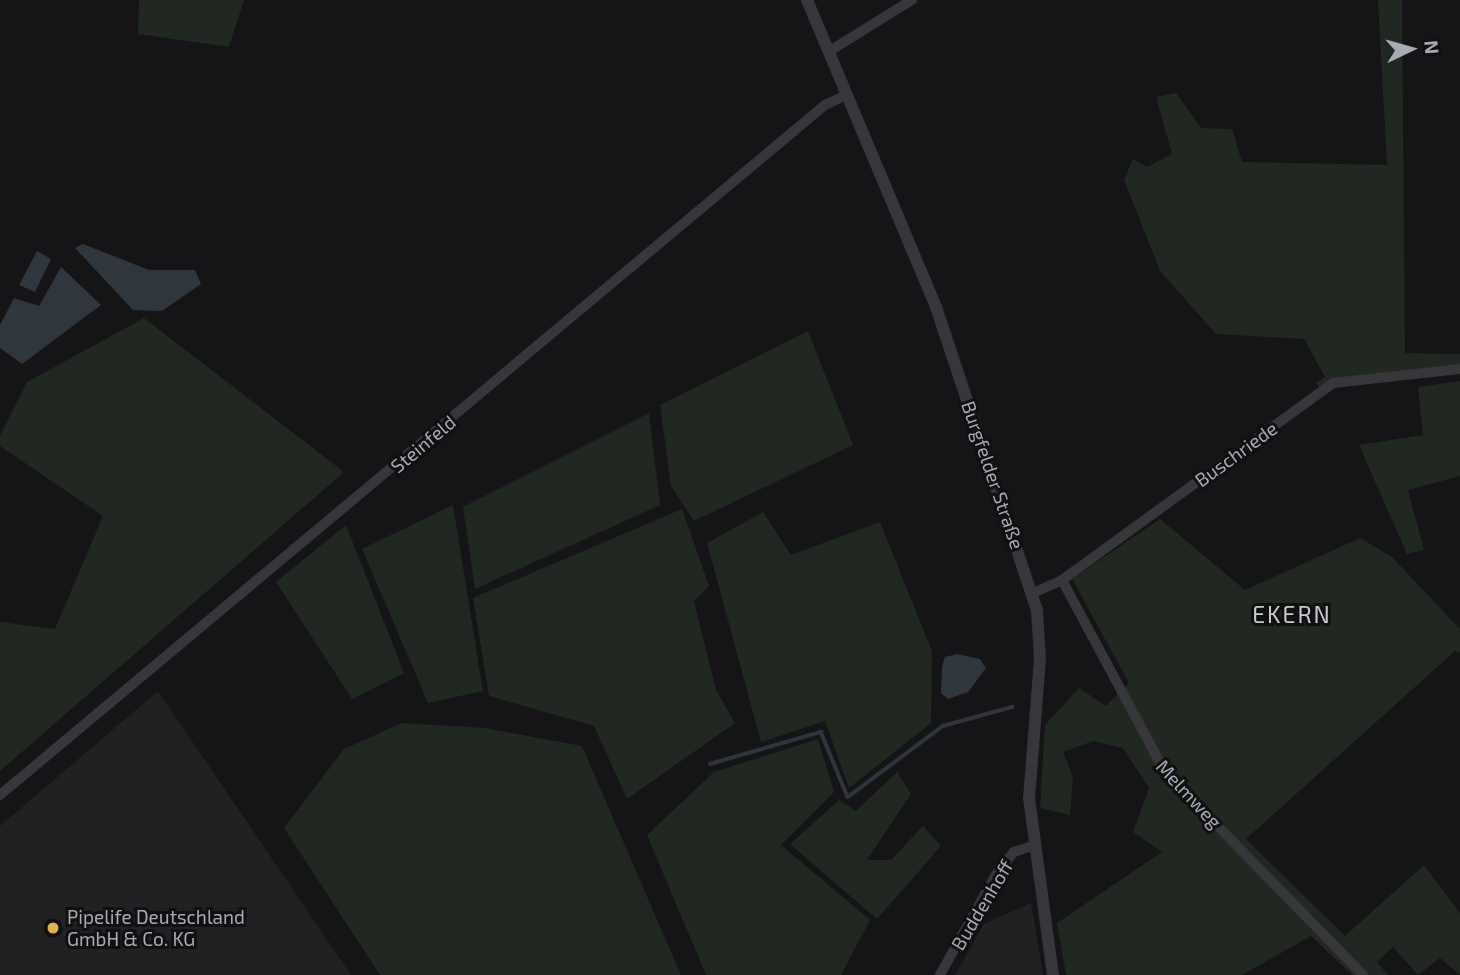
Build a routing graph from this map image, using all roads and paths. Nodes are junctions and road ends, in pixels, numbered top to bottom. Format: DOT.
graph roads {
  1 [pos="807,0"];
  2 [pos="912,0"];
  3 [pos="828,52"];
  4 [pos="846,95"];
  5 [pos="1460,369"];
  6 [pos="1062,580"];
  7 [pos="1033,593"];
  8 [pos="0,795"];
  9 [pos="1033,846"];
  10 [pos="940,975"];
  11 [pos="1054,975"];
  12 [pos="1363,975"];
  1 -- 3 [label="street, Burgfelder Straße"];
  2 -- 3 [label="street"];
  3 -- 4 [label="street, Burgfelder Straße"];
  4 -- 7 [label="street, Burgfelder Straße"];
  4 -- 8 [label="street, Steinfeld"];
  5 -- 6 [label="street, Buschriede"];
  6 -- 7 [label="street, Buschriede"];
  6 -- 12 [label="street, Melmweg"];
  7 -- 9 [label="street, Burgfelder Straße"];
  9 -- 10 [label="street, Buddenhoff"];
  9 -- 11 [label="street, Burgfelder Straße"];
}
